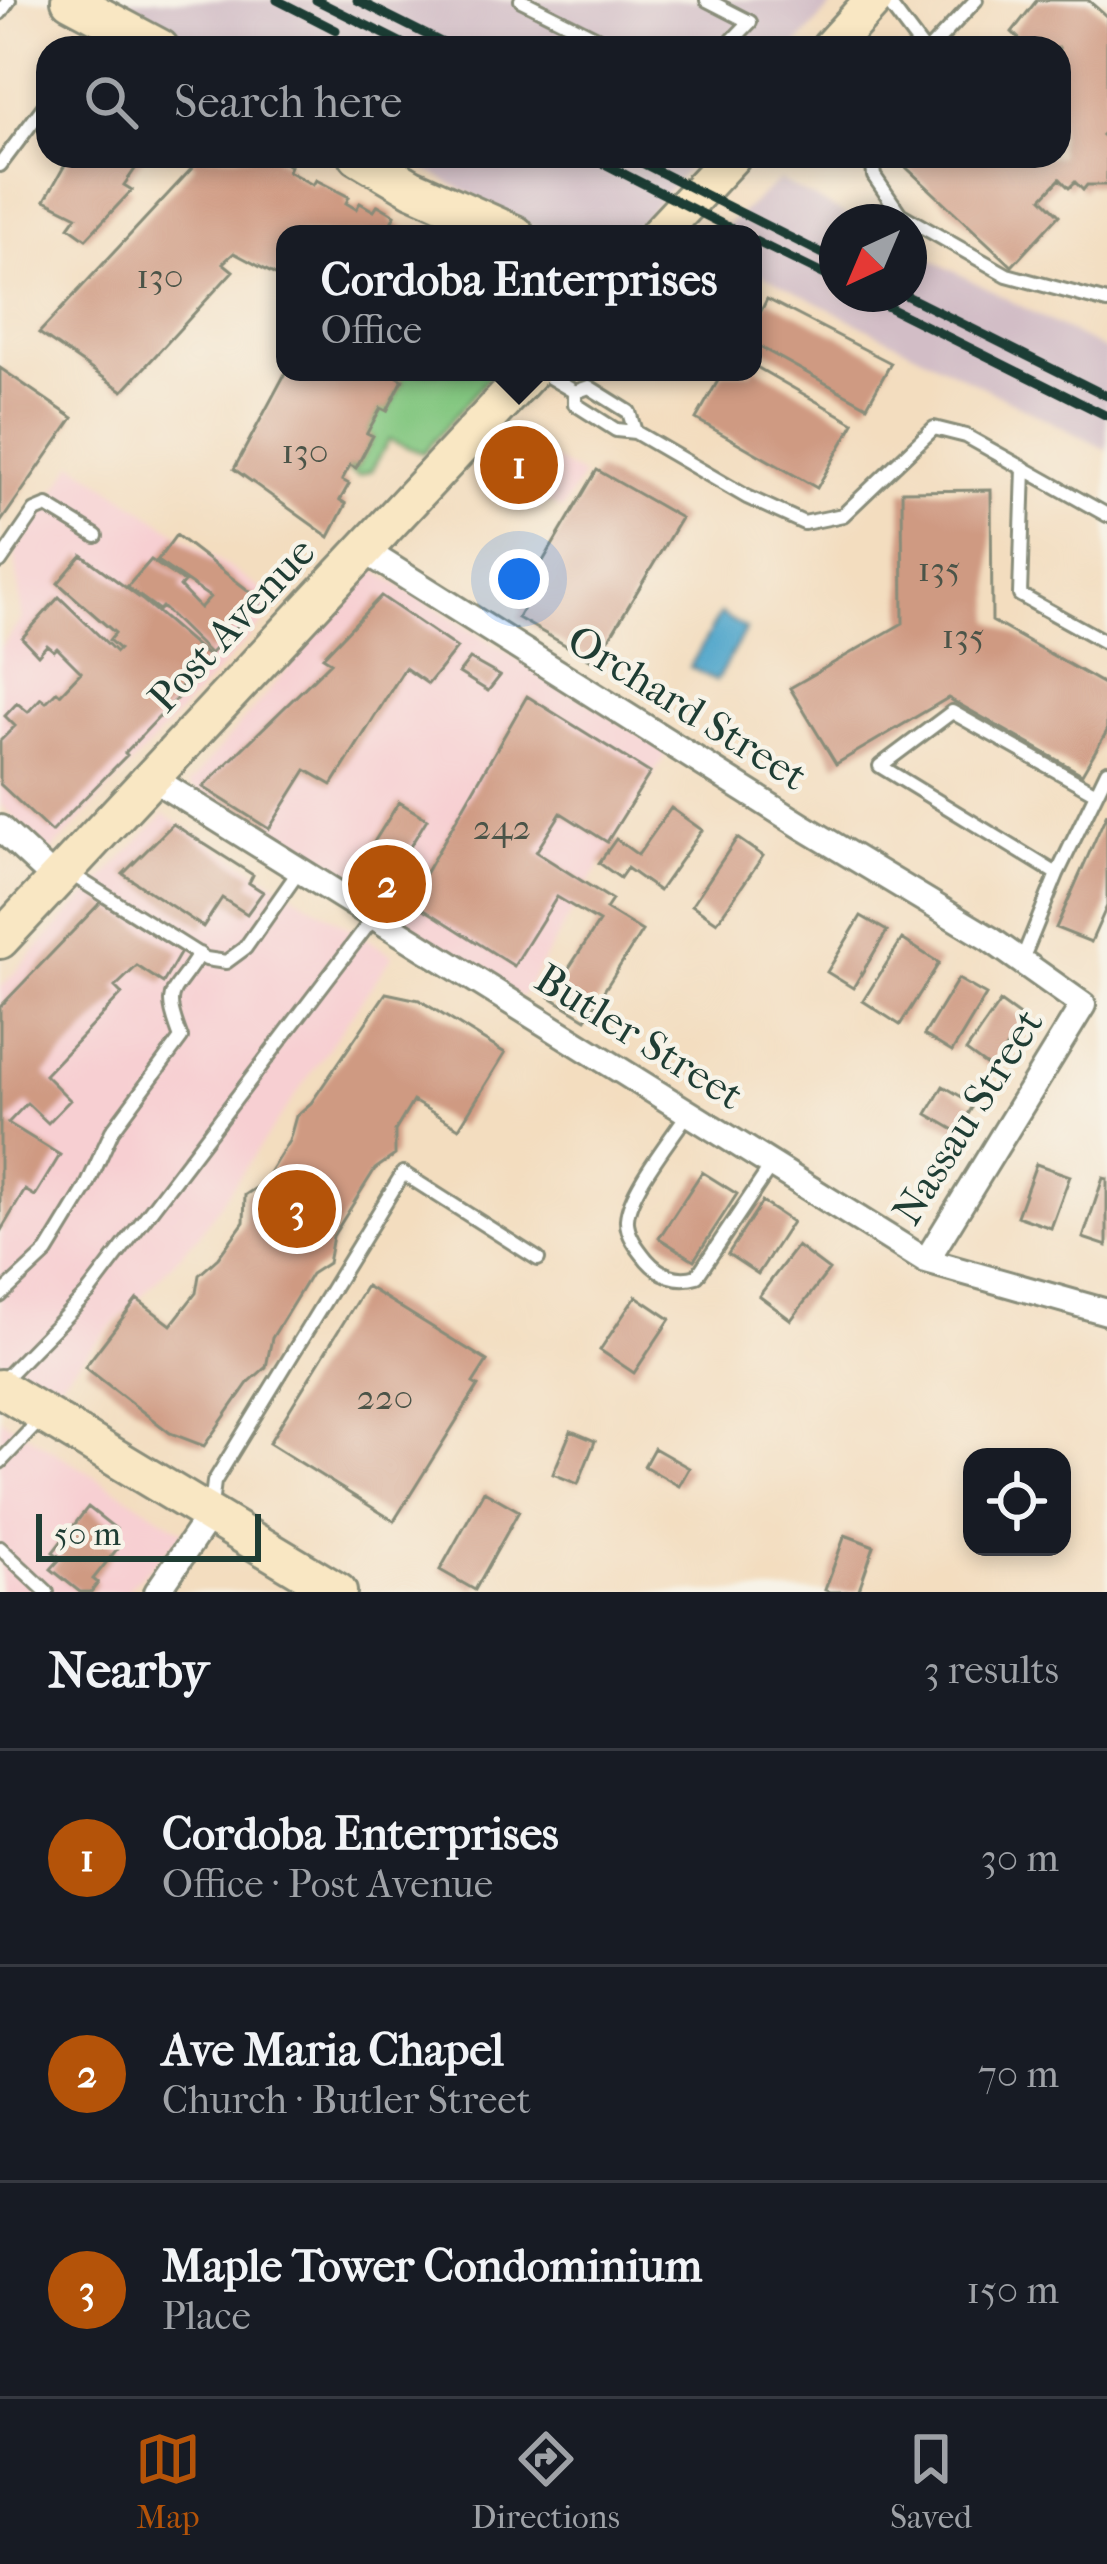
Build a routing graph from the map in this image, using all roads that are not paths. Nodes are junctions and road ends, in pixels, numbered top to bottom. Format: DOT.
graph roads {
  1 [pos="9,0"];
  2 [pos="70,0"];
  3 [pos="520,0"];
  4 [pos="707,0"];
  5 [pos="874,0"];
  6 [pos="886,0"];
  7 [pos="976,0"];
  8 [pos="0,13"];
  9 [pos="106,36"];
  10 [pos="593,36"];
  11 [pos="737,36"];
  12 [pos="841,36"];
  13 [pos="913,36"];
  14 [pos="943,36"];
  15 [pos="36,117"];
  16 [pos="0,165"];
  17 [pos="378,168"];
  18 [pos="721,168"];
  19 [pos="873,168"];
  20 [pos="412,188"];
  21 [pos="460,225"];
  22 [pos="495,225"];
  23 [pos="667,225"];
  24 [pos="1107,302"];
  25 [pos="521,381"];
  26 [pos="556,381"];
  27 [pos="575,392"];
  28 [pos="635,432"];
  29 [pos="1024,468"];
  30 [pos="1107,515"];
  31 [pos="96,536"];
  32 [pos="362,549"];
  33 [pos="0,562"];
  34 [pos="1107,643"];
  35 [pos="1107,771"];
  36 [pos="152,778"];
  37 [pos="1096,793"];
  38 [pos="0,828"];
  39 [pos="299,871"];
  40 [pos="1057,874"];
  41 [pos="61,875"];
  42 [pos="374,917"];
  43 [pos="973,929"];
  44 [pos="0,940"];
  45 [pos="199,954"];
  46 [pos="1022,962"];
  47 [pos="688,1113"];
  48 [pos="771,1166"];
  49 [pos="538,1259"];
  50 [pos="926,1261"];
  51 [pos="0,1296"];
  52 [pos="1107,1312"];
  53 [pos="0,1385"];
  54 [pos="45,1415"];
  55 [pos="0,1462"];
  56 [pos="211,1514"];
  57 [pos="0,1548"];
  58 [pos="47,1592"];
  59 [pos="157,1592"];
  60 [pos="338,1592"];
  1 -- 8 [label="lane"];
  2 -- 9 [label="main road"];
  3 -- 10 [label="lane"];
  4 -- 11 [label="lane"];
  5 -- 12 [label="main road"];
  6 -- 13 [label="lane"];
  7 -- 14 [label="lane"];
  15 -- 16 [label="lane"];
  17 -- 20 [label="main road"];
  18 -- 23 [label="main road"];
  19 -- 24 [label="lane"];
  20 -- 21 [label="main road"];
  20 -- 22 [label="main road"];
  25 -- 32 [label="main road, Post Avenue"];
  26 -- 27 [label="lane"];
  27 -- 28 [label="lane"];
  27 -- 28 [label="lane"];
  28 -- 29 [label="lane"];
  29 -- 30 [label="lane"];
  29 -- 34 [label="lane"];
  31 -- 33 [label="lane"];
  32 -- 36 [label="main road, Post Avenue"];
  32 -- 43 [label="street, Orchard Street"];
  35 -- 37 [label="lane"];
  36 -- 39 [label="street, Butler Street"];
  36 -- 41 [label="main road, Post Avenue"];
  37 -- 40 [label="lane"];
  37 -- 40 [label="lane"];
  38 -- 41 [label="street"];
  39 -- 42 [label="street, Butler Street"];
  39 -- 45 [label="lane"];
  40 -- 46 [label="lane"];
  41 -- 44 [label="main road, Post Avenue"];
  41 -- 45 [label="lane"];
  42 -- 47 [label="street, Butler Street"];
  42 -- 53 [label="lane"];
  43 -- 46 [label="street, Nassau Street"];
  45 -- 51 [label="lane"];
  46 -- 50 [label="street, Nassau Street"];
  47 -- 48 [label="street, Butler Street"];
  47 -- 48 [label="lane"];
  48 -- 50 [label="street, Butler Street"];
  49 -- 56 [label="lane"];
  50 -- 52 [label="street, Butler Street"];
  53 -- 54 [label="main road"];
  54 -- 55 [label="lane"];
  54 -- 56 [label="main road"];
  56 -- 59 [label="street"];
  56 -- 60 [label="main road"];
  57 -- 58 [label="lane"];
}
